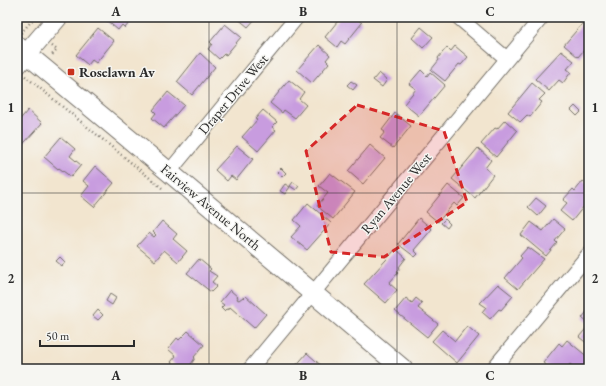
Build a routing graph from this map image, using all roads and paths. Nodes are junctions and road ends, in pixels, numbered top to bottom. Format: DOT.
graph roads {
  1 [pos="35,17"];
  2 [pos="58,17"];
  3 [pos="297,17"];
  4 [pos="458,17"];
  5 [pos="542,17"];
  6 [pos="20,50"];
  7 [pos="508,59"];
  8 [pos="169,172"];
  9 [pos="589,254"];
  10 [pos="313,293"];
  11 [pos="250,369"];
  12 [pos="403,369"];
  13 [pos="493,369"];
  1 -- 6 [label="path"];
  2 -- 6 [label="street"];
  3 -- 8 [label="street, Draper Drive West"];
  4 -- 7 [label="street"];
  5 -- 7 [label="street, Ryan Avenue West"];
  6 -- 8 [label="street, Fairview Avenue North"];
  7 -- 10 [label="street, Ryan Avenue West"];
  8 -- 10 [label="street, Fairview Avenue North"];
  9 -- 13 [label="street"];
  10 -- 11 [label="street, Ryan Avenue West"];
  10 -- 12 [label="street, Fairview Avenue North"];
}
